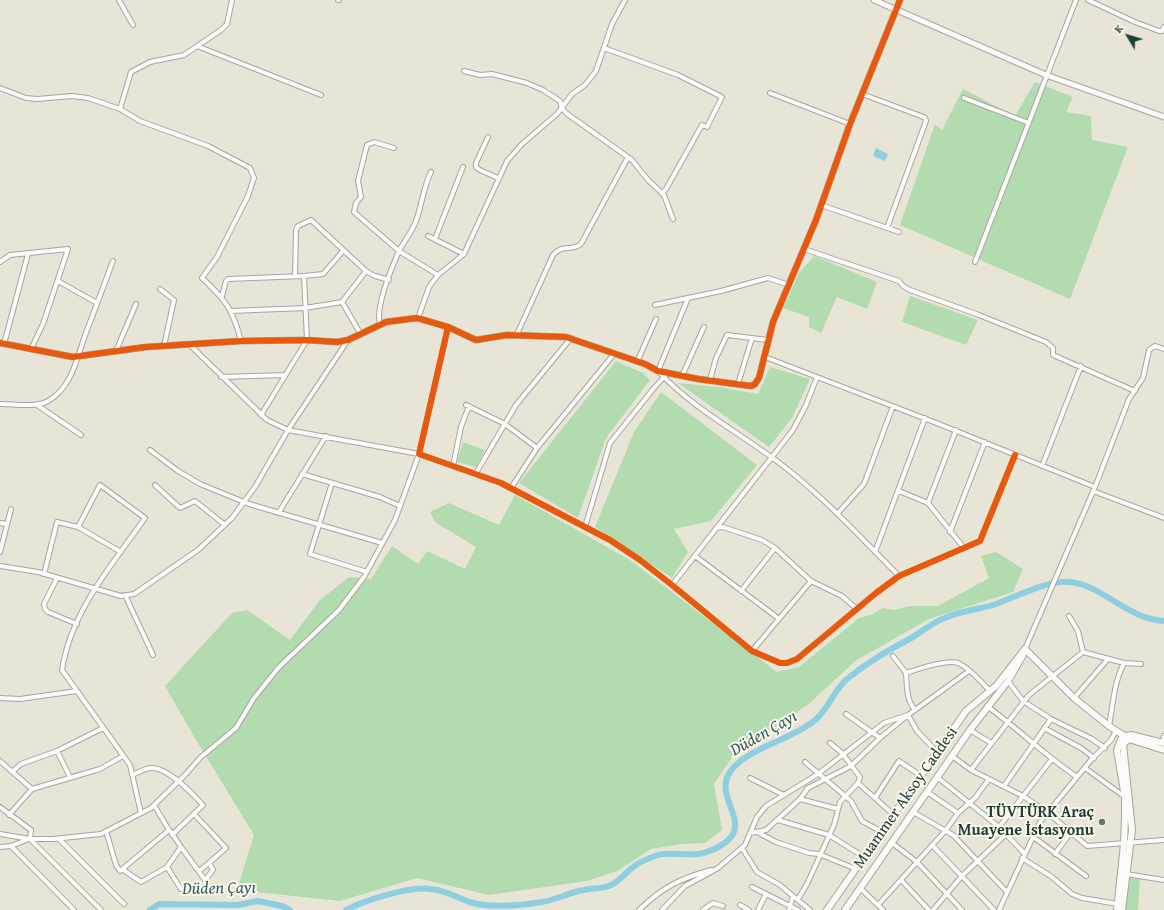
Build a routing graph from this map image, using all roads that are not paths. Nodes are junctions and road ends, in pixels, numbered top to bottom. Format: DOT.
graph roads {
  1 [pos="119,0"];
  2 [pos="232,0"];
  3 [pos="624,0"];
  4 [pos="874,0"];
  5 [pos="900,0"];
  6 [pos="1076,0"];
  7 [pos="1088,0"];
  8 [pos="895,10"];
  9 [pos="133,25"];
  10 [pos="1164,27"];
  11 [pos="197,46"];
  12 [pos="604,48"];
  13 [pos="464,72"];
  14 [pos="1046,75"];
  15 [pos="0,88"];
  16 [pos="770,93"];
  17 [pos="862,94"];
  18 [pos="321,95"];
  19 [pos="964,98"];
  20 [pos="562,108"];
  21 [pos="120,109"];
  22 [pos="1164,117"];
  23 [pos="1029,123"];
  24 [pos="850,124"];
  25 [pos="488,137"];
  26 [pos="394,148"];
  27 [pos="628,157"];
  28 [pos="463,166"];
  29 [pos="431,172"];
  30 [pos="498,178"];
  31 [pos="662,192"];
  32 [pos="821,205"];
  33 [pos="673,219"];
  34 [pos="887,228"];
  35 [pos="899,232"];
  36 [pos="428,236"];
  37 [pos="435,240"];
  38 [pos="804,249"];
  39 [pos="343,251"];
  40 [pos="399,251"];
  41 [pos="28,254"];
  42 [pos="464,254"];
  43 [pos="113,261"];
  44 [pos="0,262"];
  45 [pos="975,262"];
  46 [pos="366,271"];
  47 [pos="438,275"];
  48 [pos="295,276"];
  49 [pos="304,276"];
  50 [pos="389,280"];
  51 [pos="58,281"];
  52 [pos="789,285"];
  53 [pos="160,289"];
  54 [pos="222,296"];
  55 [pos="688,298"];
  56 [pos="342,302"];
  57 [pos="97,303"];
  58 [pos="136,304"];
  59 [pos="655,305"];
  60 [pos="305,308"];
  61 [pos="230,311"];
  62 [pos="418,318"];
  63 [pos="656,319"];
  64 [pos="380,324"];
  65 [pos="448,327"];
  66 [pos="704,327"];
  67 [pos="360,333"];
  68 [pos="516,334"];
  69 [pos="571,338"];
  70 [pos="752,338"];
  71 [pos="307,340"];
  72 [pos="348,340"];
  73 [pos="768,340"];
  74 [pos="241,341"];
  75 [pos="2,343"];
  76 [pos="190,345"];
  77 [pos="164,346"];
  78 [pos="31,349"];
  79 [pos="1164,350"];
  80 [pos="116,351"];
  81 [pos="614,354"];
  82 [pos="80,356"];
  83 [pos="765,357"];
  84 [pos="637,362"];
  85 [pos="1081,366"];
  86 [pos="658,371"];
  87 [pos="668,373"];
  88 [pos="284,375"];
  89 [pos="682,376"];
  90 [pos="221,377"];
  91 [pos="817,377"];
  92 [pos="664,378"];
  93 [pos="710,380"];
  94 [pos="738,384"];
  95 [pos="1135,391"];
  96 [pos="0,404"];
  97 [pos="37,405"];
  98 [pos="893,406"];
  99 [pos="261,415"];
  100 [pos="925,418"];
  101 [pos="505,424"];
  102 [pos="288,430"];
  103 [pos="956,430"];
  104 [pos="81,435"];
  105 [pos="326,436"];
  106 [pos="985,442"];
  107 [pos="538,448"];
  108 [pos="150,450"];
  109 [pos="419,454"];
  110 [pos="1015,455"];
  111 [pos="772,457"];
  112 [pos="453,466"];
  113 [pos="1042,466"];
  114 [pos="476,473"];
  115 [pos="302,474"];
  116 [pos="332,483"];
  117 [pos="155,485"];
  118 [pos="511,488"];
  119 [pos="1094,489"];
  120 [pos="899,490"];
  121 [pos="244,501"];
  122 [pos="928,503"];
  123 [pos="400,506"];
  124 [pos="11,509"];
  125 [pos="279,512"];
  126 [pos="838,514"];
  127 [pos="1164,518"];
  128 [pos="0,523"];
  129 [pos="7,524"];
  130 [pos="224,525"];
  131 [pos="318,525"];
  132 [pos="78,527"];
  133 [pos="585,528"];
  134 [pos="716,528"];
  135 [pos="950,532"];
  136 [pos="382,543"];
  137 [pos="775,548"];
  138 [pos="964,548"];
  139 [pos="0,552"];
  140 [pos="122,552"];
  141 [pos="875,552"];
  142 [pos="695,556"];
  143 [pos="0,566"];
  144 [pos="367,572"];
  145 [pos="44,574"];
  146 [pos="899,576"];
  147 [pos="57,578"];
  148 [pos="811,581"];
  149 [pos="672,585"];
  150 [pos="94,589"];
  151 [pos="741,591"];
  152 [pos="125,595"];
  153 [pos="857,609"];
  154 [pos="1068,616"];
  155 [pos="778,618"];
  156 [pos="77,624"];
  157 [pos="1025,649"];
  158 [pos="752,651"];
  159 [pos="1083,652"];
  160 [pos="153,655"];
  161 [pos="893,656"];
  162 [pos="1108,659"];
  163 [pos="1124,663"];
  164 [pos="1141,664"];
  165 [pos="969,671"];
  166 [pos="906,673"];
  167 [pos="1051,676"];
  168 [pos="1008,681"];
  169 [pos="77,692"];
  170 [pos="990,692"];
  171 [pos="0,698"];
  172 [pos="1074,698"];
  173 [pos="1023,701"];
  174 [pos="987,706"];
  175 [pos="916,710"];
  176 [pos="846,714"];
  177 [pos="908,715"];
  178 [pos="1051,719"];
  179 [pos="1007,721"];
  180 [pos="1109,726"];
  181 [pos="103,728"];
  182 [pos="1044,728"];
  183 [pos="970,730"];
  184 [pos="1116,731"];
  185 [pos="872,732"];
  186 [pos="1125,737"];
  187 [pos="880,738"];
  188 [pos="1111,740"];
  189 [pos="1033,742"];
  190 [pos="830,743"];
  191 [pos="991,743"];
  192 [pos="1164,743"];
  193 [pos="1121,744"];
  194 [pos="1105,748"];
  195 [pos="57,751"];
  196 [pos="937,752"];
  197 [pos="844,755"];
  198 [pos="123,756"];
  199 [pos="952,756"];
  200 [pos="1094,758"];
  201 [pos="1052,759"];
  202 [pos="0,761"];
  203 [pos="805,762"];
  204 [pos="851,766"];
  205 [pos="1085,768"];
  206 [pos="972,770"];
  207 [pos="12,772"];
  208 [pos="818,774"];
  209 [pos="132,775"];
  210 [pos="921,776"];
  211 [pos="70,777"];
  212 [pos="937,777"];
  213 [pos="1077,777"];
  214 [pos="750,778"];
  215 [pos="826,779"];
  216 [pos="989,779"];
  217 [pos="178,782"];
  218 [pos="858,783"];
  219 [pos="1004,786"];
  220 [pos="32,789"];
  221 [pos="927,792"];
  222 [pos="784,795"];
  223 [pos="1023,796"];
  224 [pos="844,797"];
  225 [pos="1125,797"];
  226 [pos="875,798"];
  227 [pos="800,799"];
  228 [pos="970,803"];
  229 [pos="154,805"];
  230 [pos="0,807"];
  231 [pos="838,809"];
  232 [pos="913,812"];
  233 [pos="1047,812"];
  234 [pos="140,813"];
  235 [pos="958,813"];
  236 [pos="194,814"];
  237 [pos="9,815"];
  238 [pos="894,815"];
  239 [pos="1128,816"];
  240 [pos="778,820"];
  241 [pos="999,827"];
  242 [pos="169,830"];
  243 [pos="946,830"];
  244 [pos="106,831"];
  245 [pos="756,832"];
  246 [pos="882,832"];
  247 [pos="1071,832"];
  248 [pos="750,833"];
  249 [pos="0,834"];
  250 [pos="1006,834"];
  251 [pos="172,835"];
  252 [pos="829,835"];
  253 [pos="1032,836"];
  254 [pos="30,839"];
  255 [pos="59,839"];
  256 [pos="1164,840"];
  257 [pos="892,843"];
  258 [pos="1127,843"];
  259 [pos="932,845"];
  260 [pos="11,846"];
  261 [pos="0,847"];
  262 [pos="181,847"];
  263 [pos="742,848"];
  264 [pos="1024,853"];
  265 [pos="819,854"];
  266 [pos="1055,854"];
  267 [pos="864,857"];
  268 [pos="1022,858"];
  269 [pos="917,862"];
  270 [pos="979,862"];
  271 [pos="209,863"];
  272 [pos="167,867"];
  273 [pos="718,868"];
  274 [pos="122,869"];
  275 [pos="856,869"];
  276 [pos="199,872"];
  277 [pos="1126,874"];
  278 [pos="962,876"];
  279 [pos="1086,876"];
  280 [pos="901,880"];
  281 [pos="1164,880"];
  282 [pos="752,887"];
  283 [pos="860,888"];
  284 [pos="181,889"];
  285 [pos="1006,891"];
  286 [pos="766,894"];
  287 [pos="947,894"];
  288 [pos="793,896"];
  289 [pos="798,899"];
  290 [pos="124,904"];
  291 [pos="740,905"];
  292 [pos="878,905"];
  293 [pos="723,906"];
  294 [pos="1118,907"];
  295 [pos="790,908"];
  296 [pos="74,910"];
  297 [pos="101,910"];
  298 [pos="639,910"];
  299 [pos="662,910"];
  300 [pos="703,910"];
  301 [pos="749,910"];
  302 [pos="758,910"];
  303 [pos="798,910"];
  304 [pos="810,910"];
  305 [pos="827,910"];
  306 [pos="845,910"];
  307 [pos="883,910"];
  308 [pos="929,910"];
  309 [pos="933,910"];
  310 [pos="962,910"];
  311 [pos="994,910"];
  312 [pos="999,910"];
  313 [pos="1122,910"];
  1 -- 9 [label="street"];
  2 -- 11 [label="street"];
  3 -- 12 [label="street"];
  4 -- 8 [label="street"];
  5 -- 8 [label="street"];
  6 -- 14 [label="street"];
  7 -- 10 [label="street"];
  8 -- 14 [label="street"];
  8 -- 17 [label="street"];
  11 -- 18 [label="street"];
  11 -- 21 [label="street"];
  12 -- 20 [label="street"];
  12 -- 31 [label="street"];
  13 -- 20 [label="street"];
  14 -- 22 [label="street"];
  14 -- 23 [label="street"];
  15 -- 21 [label="street"];
  16 -- 24 [label="street"];
  17 -- 24 [label="street"];
  17 -- 34 [label="street"];
  19 -- 23 [label="street"];
  20 -- 27 [label="street"];
  20 -- 30 [label="street"];
  21 -- 54 [label="street"];
  23 -- 45 [label="street"];
  24 -- 32 [label="street"];
  25 -- 30 [label="street"];
  26 -- 40 [label="street"];
  27 -- 31 [label="street"];
  27 -- 68 [label="street"];
  28 -- 37 [label="street"];
  29 -- 40 [label="street"];
  30 -- 42 [label="street"];
  31 -- 33 [label="street"];
  32 -- 34 [label="street"];
  32 -- 38 [label="street"];
  34 -- 35 [label="street"];
  36 -- 37 [label="street"];
  37 -- 42 [label="street"];
  38 -- 52 [label="street"];
  38 -- 85 [label="street"];
  39 -- 46 [label="street"];
  39 -- 48 [label="street"];
  39 -- 49 [label="street"];
  40 -- 47 [label="street"];
  40 -- 50 [label="street"];
  41 -- 44 [label="street"];
  41 -- 51 [label="street"];
  41 -- 75 [label="street"];
  42 -- 47 [label="street"];
  43 -- 57 [label="street"];
  46 -- 50 [label="street"];
  46 -- 56 [label="street"];
  47 -- 62 [label="street"];
  48 -- 49 [label="street"];
  48 -- 54 [label="street"];
  49 -- 60 [label="street"];
  50 -- 64 [label="street"];
  51 -- 57 [label="street"];
  51 -- 78 [label="street"];
  52 -- 55 [label="street"];
  52 -- 73 [label="street"];
  53 -- 77 [label="street"];
  54 -- 61 [label="street"];
  55 -- 59 [label="street"];
  55 -- 86 [label="street"];
  56 -- 60 [label="street"];
  56 -- 67 [label="street"];
  57 -- 82 [label="street"];
  58 -- 80 [label="street"];
  60 -- 61 [label="street"];
  60 -- 71 [label="street"];
  61 -- 74 [label="street"];
  62 -- 64 [label="street"];
  62 -- 65 [label="street"];
  63 -- 84 [label="street"];
  64 -- 67 [label="street"];
  65 -- 68 [label="street"];
  65 -- 109 [label="street"];
  66 -- 89 [label="street"];
  67 -- 72 [label="street"];
  68 -- 69 [label="street"];
  69 -- 81 [label="street"];
  69 -- 101 [label="street"];
  70 -- 73 [label="street"];
  70 -- 93 [label="street"];
  70 -- 94 [label="street"];
  71 -- 72 [label="street"];
  71 -- 74 [label="street"];
  71 -- 88 [label="street"];
  72 -- 102 [label="street"];
  73 -- 83 [label="street"];
  74 -- 76 [label="street"];
  75 -- 78 [label="street"];
  76 -- 77 [label="street"];
  76 -- 90 [label="street"];
  77 -- 80 [label="street"];
  78 -- 82 [label="street"];
  79 -- 95 [label="street"];
  80 -- 82 [label="street"];
  81 -- 84 [label="street"];
  81 -- 107 [label="street"];
  82 -- 97 [label="street"];
  83 -- 91 [label="street"];
  83 -- 94 [label="street"];
  84 -- 86 [label="street"];
  85 -- 95 [label="street"];
  85 -- 113 [label="street"];
  86 -- 87 [label="street"];
  86 -- 92 [label="street"];
  87 -- 89 [label="street"];
  87 -- 92 [label="street"];
  88 -- 90 [label="street"];
  88 -- 99 [label="street"];
  89 -- 93 [label="street"];
  90 -- 99 [label="street"];
  91 -- 98 [label="street"];
  91 -- 111 [label="street"];
  92 -- 111 [label="street"];
  92 -- 133 [label="street"];
  93 -- 94 [label="street"];
  95 -- 119 [label="street"];
  96 -- 97 [label="street"];
  97 -- 104 [label="street"];
  98 -- 100 [label="street"];
  98 -- 126 [label="street"];
  99 -- 102 [label="street"];
  100 -- 103 [label="street"];
  100 -- 120 [label="street"];
  101 -- 107 [label="street"];
  101 -- 112 [label="street"];
  101 -- 114 [label="street"];
  102 -- 105 [label="street"];
  102 -- 121 [label="street"];
  103 -- 106 [label="street"];
  103 -- 122 [label="street"];
  105 -- 109 [label="street"];
  105 -- 115 [label="street"];
  106 -- 110 [label="street"];
  106 -- 135 [label="street"];
  107 -- 118 [label="street"];
  108 -- 121 [label="street"];
  109 -- 112 [label="street"];
  109 -- 123 [label="street"];
  110 -- 113 [label="street"];
  110 -- 138 [label="street"];
  111 -- 126 [label="street"];
  111 -- 134 [label="street"];
  112 -- 114 [label="street"];
  113 -- 119 [label="street"];
  114 -- 118 [label="street"];
  115 -- 116 [label="street"];
  115 -- 125 [label="street"];
  116 -- 123 [label="street"];
  116 -- 131 [label="street"];
  117 -- 130 [label="street"];
  118 -- 133 [label="street"];
  119 -- 127 [label="street"];
  119 -- 157 [label="street"];
  120 -- 122 [label="street"];
  120 -- 141 [label="street"];
  121 -- 125 [label="street"];
  121 -- 130 [label="street"];
  122 -- 135 [label="street"];
  123 -- 136 [label="street"];
  124 -- 129 [label="street"];
  125 -- 131 [label="street"];
  126 -- 141 [label="street"];
  128 -- 129 [label="street"];
  129 -- 139 [label="street"];
  130 -- 152 [label="street"];
  131 -- 136 [label="street"];
  131 -- 144 [label="street"];
  132 -- 140 [label="street"];
  132 -- 140 [label="street"];
  132 -- 145 [label="street"];
  133 -- 149 [label="street"];
  134 -- 137 [label="street"];
  134 -- 142 [label="street"];
  135 -- 138 [label="street"];
  136 -- 144 [label="street"];
  137 -- 148 [label="street"];
  137 -- 151 [label="street"];
  138 -- 146 [label="street"];
  140 -- 150 [label="street"];
  141 -- 146 [label="street"];
  142 -- 149 [label="street"];
  142 -- 151 [label="street"];
  143 -- 145 [label="street"];
  144 -- 217 [label="street"];
  145 -- 147 [label="street"];
  146 -- 153 [label="street"];
  147 -- 150 [label="street"];
  147 -- 156 [label="street"];
  148 -- 153 [label="street"];
  148 -- 155 [label="street"];
  149 -- 158 [label="street"];
  150 -- 152 [label="street"];
  150 -- 156 [label="street"];
  151 -- 155 [label="street"];
  152 -- 160 [label="street"];
  153 -- 158 [label="street"];
  154 -- 159 [label="street"];
  155 -- 158 [label="street"];
  156 -- 169 [label="street"];
  157 -- 167 [label="main road"];
  157 -- 168 [label="main road, Muammer Aksoy Caddesi"];
  157 -- 170 [label="main road, Muammer Aksoy Caddesi"];
  159 -- 162 [label="street"];
  159 -- 167 [label="street"];
  161 -- 166 [label="street"];
  162 -- 163 [label="street"];
  162 -- 172 [label="street"];
  163 -- 164 [label="street"];
  163 -- 180 [label="street"];
  165 -- 166 [label="street"];
  165 -- 170 [label="street"];
  165 -- 175 [label="street"];
  166 -- 175 [label="street"];
  167 -- 172 [label="main road"];
  167 -- 173 [label="street"];
  168 -- 173 [label="street"];
  168 -- 174 [label="main road, Muammer Aksoy Caddesi"];
  169 -- 171 [label="street"];
  169 -- 181 [label="street"];
  170 -- 196 [label="main road, Muammer Aksoy Caddesi"];
  172 -- 180 [label="main road"];
  173 -- 178 [label="street"];
  173 -- 179 [label="street"];
  174 -- 179 [label="street"];
  174 -- 183 [label="main road, Muammer Aksoy Caddesi"];
  175 -- 177 [label="street"];
  176 -- 185 [label="street"];
  177 -- 185 [label="street"];
  177 -- 187 [label="street"];
  177 -- 196 [label="street"];
  178 -- 182 [label="street"];
  178 -- 194 [label="street"];
  179 -- 189 [label="street"];
  179 -- 191 [label="street"];
  180 -- 184 [label="main road"];
  181 -- 195 [label="street"];
  181 -- 198 [label="street"];
  182 -- 189 [label="street"];
  182 -- 200 [label="street"];
  183 -- 191 [label="street"];
  183 -- 199 [label="main road, Muammer Aksoy Caddesi"];
  184 -- 186 [label="main road"];
  184 -- 188 [label="street"];
  185 -- 187 [label="street"];
  185 -- 197 [label="street"];
  186 -- 192 [label="main road"];
  186 -- 193 [label="main road"];
  187 -- 204 [label="street"];
  188 -- 193 [label="street"];
  188 -- 194 [label="street"];
  189 -- 201 [label="street"];
  189 -- 219 [label="street"];
  190 -- 197 [label="street"];
  191 -- 206 [label="street"];
  193 -- 225 [label="main road"];
  193 -- 239 [label="main road"];
  194 -- 200 [label="street"];
  195 -- 207 [label="street"];
  195 -- 211 [label="street"];
  196 -- 210 [label="main road, Muammer Aksoy Caddesi"];
  197 -- 204 [label="street"];
  197 -- 208 [label="street"];
  198 -- 209 [label="street"];
  198 -- 211 [label="street"];
  199 -- 206 [label="street"];
  199 -- 212 [label="main road, Muammer Aksoy Caddesi"];
  200 -- 205 [label="street"];
  201 -- 213 [label="street"];
  201 -- 223 [label="street"];
  202 -- 207 [label="street"];
  203 -- 208 [label="street"];
  204 -- 215 [label="street"];
  204 -- 218 [label="street"];
  205 -- 213 [label="street"];
  205 -- 225 [label="street"];
  206 -- 216 [label="street"];
  207 -- 220 [label="street"];
  208 -- 215 [label="street"];
  208 -- 222 [label="street"];
  209 -- 217 [label="street"];
  209 -- 234 [label="street"];
  210 -- 226 [label="street"];
  210 -- 238 [label="main road, Muammer Aksoy Caddesi"];
  211 -- 220 [label="street"];
  212 -- 221 [label="main road, Muammer Aksoy Caddesi"];
  212 -- 228 [label="street"];
  213 -- 233 [label="street"];
  214 -- 222 [label="street"];
  215 -- 224 [label="street"];
  215 -- 227 [label="street"];
  216 -- 219 [label="street"];
  216 -- 228 [label="street"];
  217 -- 229 [label="street"];
  217 -- 236 [label="street"];
  218 -- 224 [label="street"];
  218 -- 226 [label="street"];
  219 -- 223 [label="street"];
  220 -- 237 [label="street"];
  221 -- 232 [label="main road, Muammer Aksoy Caddesi"];
  221 -- 235 [label="street"];
  222 -- 248 [label="street"];
  223 -- 233 [label="street"];
  223 -- 241 [label="street"];
  224 -- 231 [label="street"];
  224 -- 246 [label="street"];
  225 -- 239 [label="main road"];
  226 -- 238 [label="street"];
  227 -- 231 [label="street"];
  227 -- 240 [label="street"];
  228 -- 235 [label="street"];
  228 -- 241 [label="street"];
  229 -- 234 [label="street"];
  229 -- 242 [label="street"];
  230 -- 237 [label="street"];
  231 -- 252 [label="street"];
  232 -- 243 [label="street"];
  232 -- 257 [label="main road, Muammer Aksoy Caddesi"];
  233 -- 247 [label="street"];
  233 -- 253 [label="street"];
  234 -- 244 [label="street"];
  235 -- 243 [label="street"];
  236 -- 251 [label="street"];
  236 -- 271 [label="street"];
  237 -- 254 [label="street"];
  238 -- 246 [label="main road, Muammer Aksoy Caddesi"];
  239 -- 258 [label="main road"];
  240 -- 245 [label="street"];
  240 -- 252 [label="street"];
  241 -- 250 [label="street"];
  242 -- 251 [label="street"];
  242 -- 274 [label="street"];
  243 -- 259 [label="street"];
  243 -- 270 [label="street"];
  244 -- 255 [label="street"];
  244 -- 274 [label="street"];
  245 -- 248 [label="street"];
  245 -- 265 [label="street"];
  246 -- 267 [label="main road, Muammer Aksoy Caddesi"];
  247 -- 258 [label="street"];
  247 -- 266 [label="street"];
  248 -- 263 [label="street"];
  249 -- 254 [label="street"];
  250 -- 264 [label="street"];
  250 -- 270 [label="street"];
  251 -- 262 [label="street"];
  252 -- 265 [label="street"];
  252 -- 267 [label="street"];
  253 -- 264 [label="street"];
  253 -- 266 [label="street"];
  254 -- 255 [label="street"];
  254 -- 260 [label="street"];
  254 -- 297 [label="street"];
  255 -- 290 [label="street"];
  256 -- 258 [label="street"];
  257 -- 269 [label="street"];
  257 -- 283 [label="main road, Muammer Aksoy Caddesi"];
  258 -- 277 [label="main road"];
  258 -- 294 [label="main road"];
  259 -- 269 [label="street"];
  259 -- 278 [label="street"];
  260 -- 261 [label="street"];
  260 -- 296 [label="street"];
  262 -- 272 [label="street"];
  262 -- 276 [label="street"];
  263 -- 273 [label="street"];
  263 -- 288 [label="street"];
  264 -- 268 [label="street"];
  265 -- 275 [label="street"];
  265 -- 289 [label="street"];
  266 -- 279 [label="street"];
  267 -- 275 [label="main road, Muammer Aksoy Caddesi"];
  268 -- 285 [label="street"];
  268 -- 294 [label="street"];
  269 -- 280 [label="street"];
  269 -- 287 [label="street"];
  270 -- 278 [label="street"];
  270 -- 285 [label="street"];
  271 -- 276 [label="street"];
  271 -- 276 [label="street"];
  272 -- 274 [label="street"];
  272 -- 284 [label="street"];
  273 -- 298 [label="street"];
  273 -- 299 [label="street"];
  275 -- 305 [label="main road, Muammer Aksoy Caddesi"];
  277 -- 281 [label="street"];
  277 -- 313 [label="main road"];
  278 -- 287 [label="street"];
  278 -- 311 [label="street"];
  280 -- 292 [label="street"];
  280 -- 308 [label="street"];
  282 -- 286 [label="street"];
  283 -- 292 [label="street"];
  283 -- 306 [label="main road, Muammer Aksoy Caddesi"];
  285 -- 312 [label="street"];
  286 -- 295 [label="street"];
  286 -- 302 [label="street"];
  287 -- 309 [label="street"];
  287 -- 310 [label="street"];
  288 -- 289 [label="street"];
  288 -- 295 [label="street"];
  289 -- 304 [label="street"];
  291 -- 301 [label="street"];
  292 -- 307 [label="street"];
  293 -- 300 [label="street"];
  295 -- 303 [label="street"];
}
